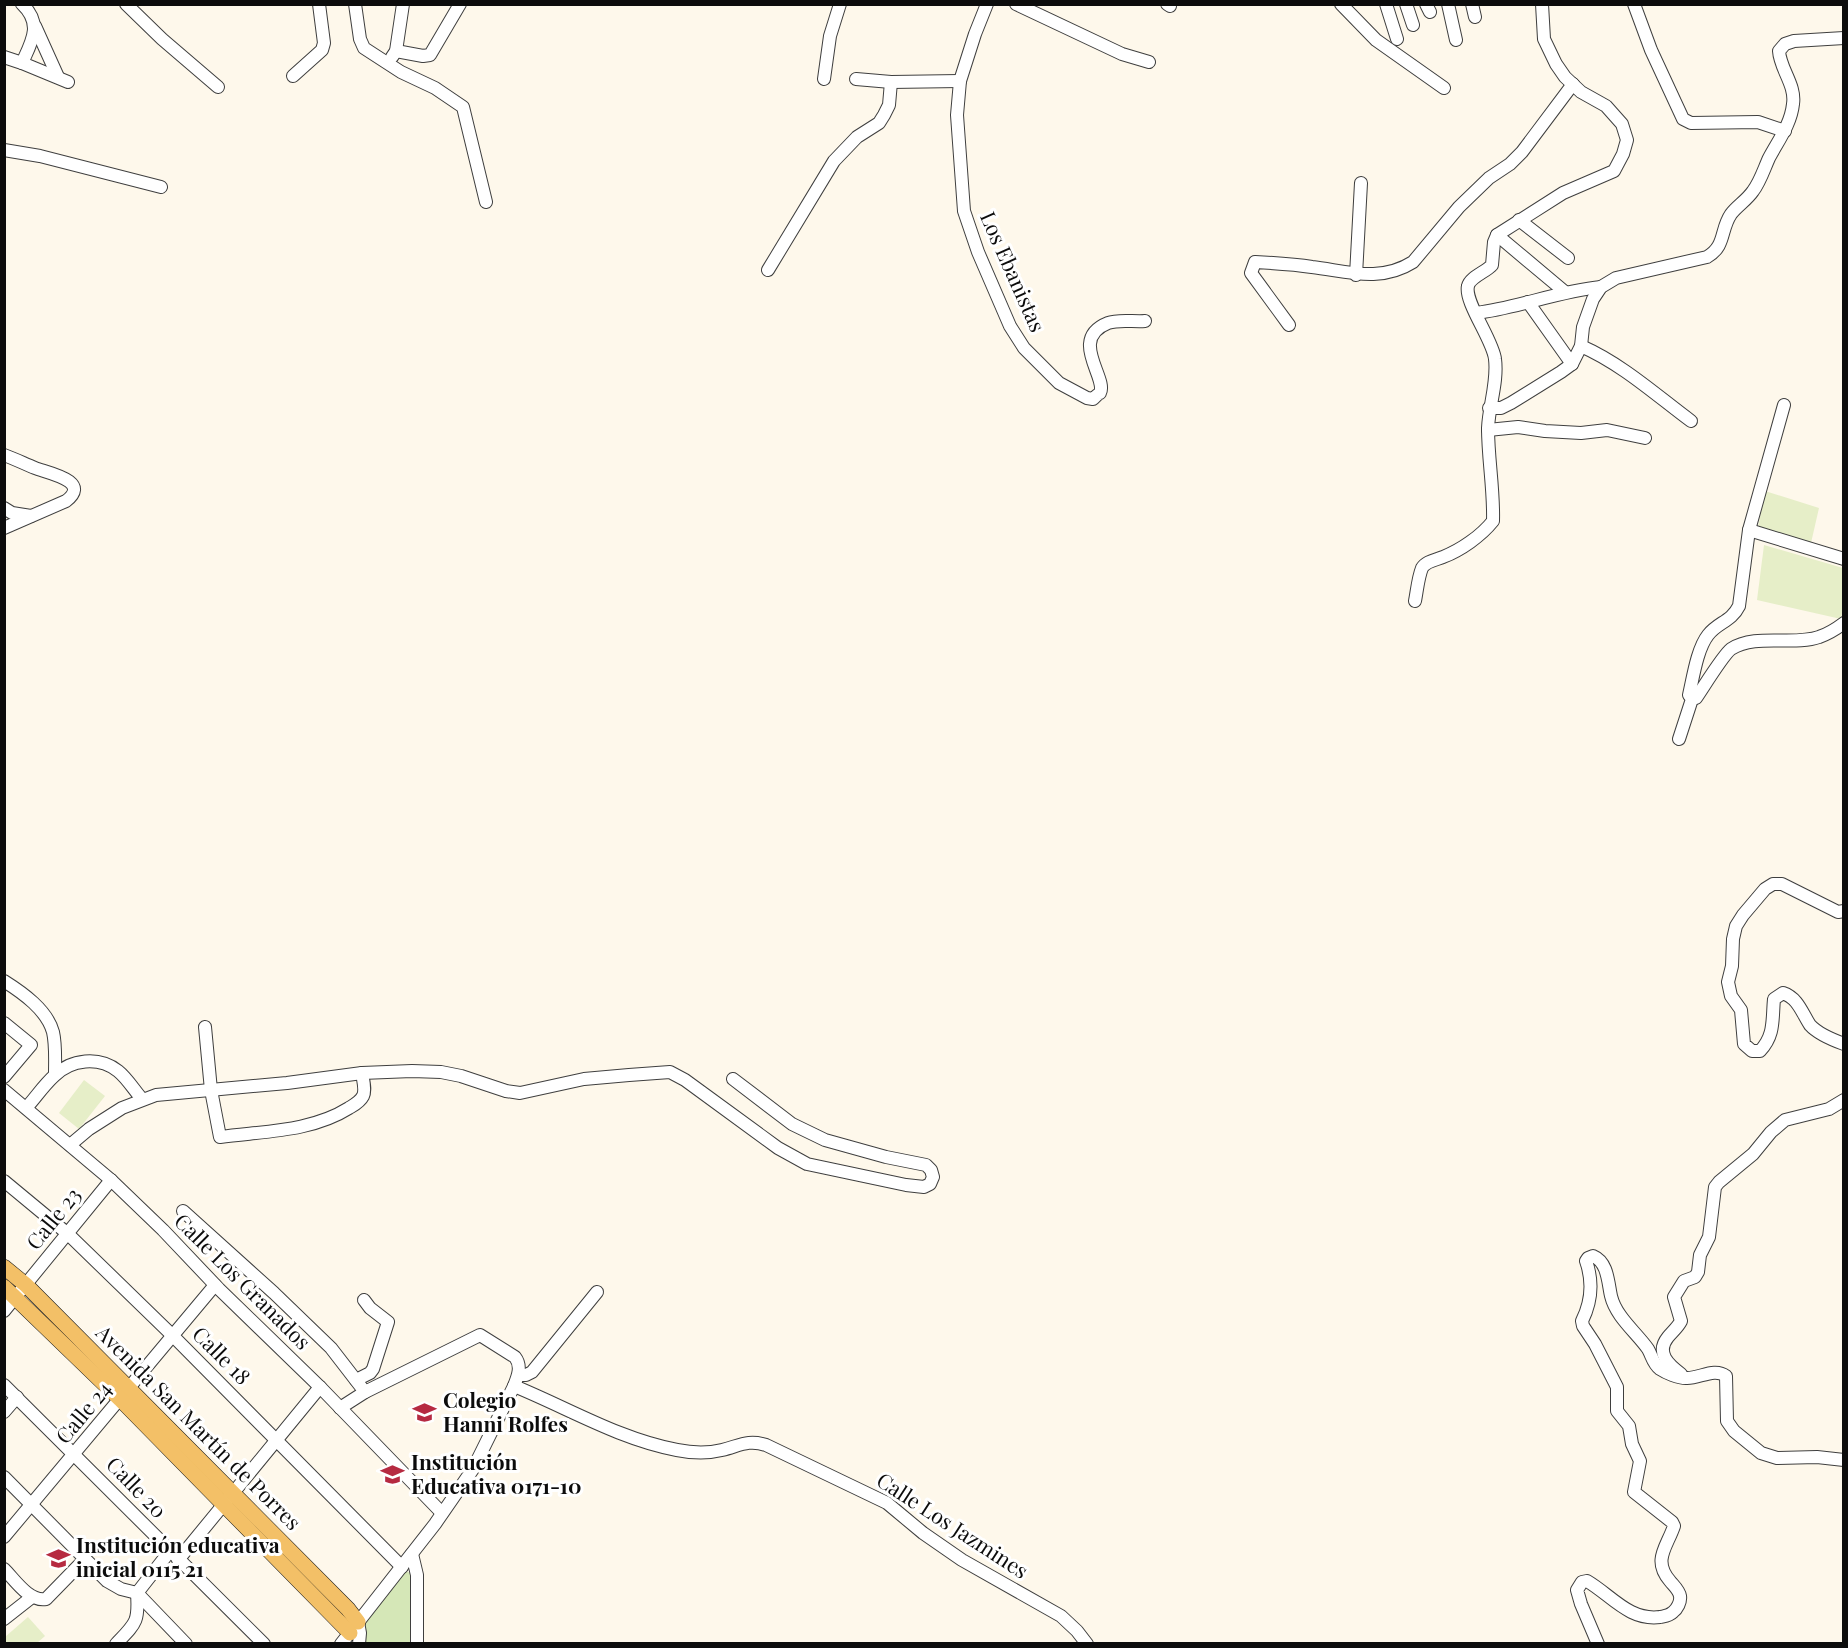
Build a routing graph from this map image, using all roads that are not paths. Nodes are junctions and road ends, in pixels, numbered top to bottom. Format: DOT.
graph roads {
  1 [pos="22,4"];
  2 [pos="126,4"];
  3 [pos="319,4"];
  4 [pos="404,4"];
  5 [pos="460,4"];
  6 [pos="840,4"];
  7 [pos="987,4"];
  8 [pos="1016,4"];
  9 [pos="1341,4"];
  10 [pos="1386,4"];
  11 [pos="1406,4"];
  12 [pos="1448,4"];
  13 [pos="1542,4"];
  14 [pos="1634,4"];
  15 [pos="355,5"];
  16 [pos="1413,25"];
  17 [pos="35,26"];
  18 [pos="1844,38"];
  19 [pos="1397,39"];
  20 [pos="1456,40"];
  21 [pos="396,51"];
  22 [pos="4,57"];
  23 [pos="1149,62"];
  24 [pos="22,63"];
  25 [pos="387,63"];
  26 [pos="293,75"];
  27 [pos="824,79"];
  28 [pos="856,79"];
  29 [pos="960,81"];
  30 [pos="891,82"];
  31 [pos="1573,84"];
  32 [pos="218,87"];
  33 [pos="1444,88"];
  34 [pos="1785,131"];
  35 [pos="4,150"];
  36 [pos="1361,183"];
  37 [pos="161,187"];
  38 [pos="486,202"];
  39 [pos="1519,220"];
  40 [pos="1497,235"];
  41 [pos="1568,258"];
  42 [pos="768,270"];
  43 [pos="1356,274"];
  44 [pos="1600,287"];
  45 [pos="1565,292"];
  46 [pos="1528,302"];
  47 [pos="1476,314"];
  48 [pos="1145,321"];
  49 [pos="1289,325"];
  50 [pos="1581,346"];
  51 [pos="1572,364"];
  52 [pos="1784,405"];
  53 [pos="1489,408"];
  54 [pos="1691,422"];
  55 [pos="1488,430"];
  56 [pos="1645,438"];
  57 [pos="4,455"];
  58 [pos="4,508"];
  59 [pos="35,516"];
  60 [pos="4,528"];
  61 [pos="1749,530"];
  62 [pos="1844,559"];
  63 [pos="1414,601"];
  64 [pos="1844,623"];
  65 [pos="1692,699"];
  66 [pos="1679,739"];
  67 [pos="1844,911"];
  68 [pos="4,981"];
  69 [pos="4,1023"];
  70 [pos="205,1027"];
  71 [pos="1844,1044"];
  72 [pos="362,1073"];
  73 [pos="55,1074"];
  74 [pos="4,1077"];
  75 [pos="733,1079"];
  76 [pos="4,1090"];
  77 [pos="211,1090"];
  78 [pos="142,1099"];
  79 [pos="1844,1100"];
  80 [pos="27,1107"];
  81 [pos="70,1145"];
  82 [pos="111,1180"];
  83 [pos="4,1181"];
  84 [pos="183,1211"];
  85 [pos="68,1234"];
  86 [pos="4,1267"];
  87 [pos="215,1285"];
  88 [pos="16,1289"];
  89 [pos="597,1292"];
  90 [pos="364,1300"];
  91 [pos="4,1311"];
  92 [pos="174,1336"];
  93 [pos="1686,1378"];
  94 [pos="356,1380"];
  95 [pos="517,1381"];
  96 [pos="4,1385"];
  97 [pos="320,1386"];
  98 [pos="365,1392"];
  99 [pos="125,1394"];
  100 [pos="17,1397"];
  101 [pos="340,1408"];
  102 [pos="4,1412"];
  103 [pos="277,1440"];
  104 [pos="75,1453"];
  105 [pos="1844,1460"];
  106 [pos="4,1477"];
  107 [pos="228,1499"];
  108 [pos="31,1504"];
  109 [pos="442,1513"];
  110 [pos="4,1537"];
  111 [pos="412,1554"];
  112 [pos="174,1555"];
  113 [pos="85,1559"];
  114 [pos="402,1566"];
  115 [pos="4,1569"];
  116 [pos="137,1593"];
  117 [pos="32,1597"];
  118 [pos="4,1619"];
  119 [pos="353,1637"];
  120 [pos="116,1644"];
  121 [pos="186,1644"];
  122 [pos="264,1644"];
  123 [pos="417,1644"];
  124 [pos="1087,1644"];
  125 [pos="1598,1644"];
  1 -- 17 [label="street"];
  2 -- 32 [label="street"];
  3 -- 26 [label="street"];
  4 -- 21 [label="street"];
  5 -- 21 [label="street"];
  6 -- 27 [label="street"];
  7 -- 29 [label="street, Los Ebanistas"];
  8 -- 23 [label="street"];
  9 -- 33 [label="street"];
  10 -- 19 [label="street"];
  11 -- 16 [label="street"];
  12 -- 20 [label="street"];
  13 -- 31 [label="street"];
  14 -- 34 [label="street"];
  15 -- 25 [label="street"];
  17 -- 24 [label="street"];
  17 -- 24 [label="street"];
  18 -- 34 [label="street"];
  21 -- 25 [label="street"];
  22 -- 24 [label="street"];
  25 -- 38 [label="street"];
  28 -- 30 [label="street"];
  29 -- 30 [label="street"];
  29 -- 48 [label="street, Los Ebanistas"];
  30 -- 42 [label="street"];
  31 -- 39 [label="street"];
  31 -- 43 [label="street"];
  34 -- 44 [label="street"];
  35 -- 37 [label="street"];
  36 -- 43 [label="street"];
  39 -- 40 [label="street"];
  39 -- 41 [label="street"];
  40 -- 45 [label="street"];
  40 -- 47 [label="street"];
  43 -- 49 [label="street"];
  44 -- 45 [label="street"];
  44 -- 50 [label="street"];
  45 -- 46 [label="street"];
  46 -- 47 [label="street"];
  46 -- 51 [label="street"];
  47 -- 53 [label="street"];
  50 -- 51 [label="street"];
  50 -- 54 [label="street"];
  51 -- 53 [label="street"];
  52 -- 61 [label="street"];
  53 -- 55 [label="street"];
  55 -- 56 [label="street"];
  55 -- 63 [label="street"];
  57 -- 59 [label="street"];
  58 -- 59 [label="street"];
  59 -- 60 [label="street"];
  61 -- 62 [label="street"];
  61 -- 65 [label="street"];
  64 -- 65 [label="street"];
  65 -- 66 [label="street"];
  67 -- 71 [label="street"];
  68 -- 73 [label="street"];
  69 -- 74 [label="street"];
  70 -- 77 [label="street"];
  72 -- 75 [label="street"];
  72 -- 77 [label="street"];
  72 -- 77 [label="street"];
  73 -- 78 [label="street"];
  73 -- 80 [label="street"];
  76 -- 80 [label="street, Calle Los Granados"];
  77 -- 78 [label="street"];
  78 -- 81 [label="street"];
  79 -- 93 [label="street"];
  80 -- 81 [label="street, Calle Los Granados"];
  81 -- 82 [label="street, Calle Los Granados"];
  82 -- 85 [label="street, Calle 23"];
  82 -- 87 [label="street, Calle Los Granados"];
  83 -- 85 [label="street, Calle 18"];
  84 -- 94 [label="street"];
  85 -- 88 [label="street, Calle 23"];
  85 -- 92 [label="street, Calle 18"];
  86 -- 88 [label="main road, Avenida San Martín de Porres"];
  87 -- 92 [label="street, Calle 24"];
  87 -- 97 [label="street, Calle Los Granados"];
  88 -- 91 [label="street, Calle 23"];
  88 -- 99 [label="main road, Avenida San Martín de Porres"];
  89 -- 95 [label="street"];
  90 -- 94 [label="street"];
  92 -- 99 [label="street, Calle 24"];
  92 -- 103 [label="street, Calle 18"];
  93 -- 105 [label="street"];
  93 -- 125 [label="street"];
  94 -- 98 [label="street"];
  95 -- 98 [label="street"];
  95 -- 109 [label="street"];
  95 -- 124 [label="street, Calle Los Jazmines"];
  96 -- 100 [label="street, Calle 20"];
  97 -- 101 [label="street, Calle Los Granados"];
  97 -- 103 [label="street"];
  98 -- 101 [label="street"];
  99 -- 104 [label="street, Calle 24"];
  99 -- 107 [label="main road, Avenida San Martín de Porres"];
  100 -- 102 [label="street"];
  100 -- 104 [label="street, Calle 20"];
  101 -- 109 [label="street, Calle Los Granados"];
  103 -- 107 [label="street"];
  103 -- 114 [label="street, Calle 18"];
  104 -- 108 [label="street, Calle 24"];
  104 -- 112 [label="street, Calle 20"];
  106 -- 108 [label="street"];
  107 -- 112 [label="street"];
  107 -- 119 [label="main road, Avenida San Martín de Porres"];
  108 -- 110 [label="street, Calle 24"];
  108 -- 113 [label="street"];
  109 -- 111 [label="street"];
  111 -- 114 [label="street"];
  111 -- 123 [label="street"];
  112 -- 116 [label="street"];
  112 -- 122 [label="street, Calle 20"];
  113 -- 116 [label="street"];
  113 -- 117 [label="street"];
  114 -- 119 [label="street"];
  115 -- 117 [label="street"];
  116 -- 120 [label="street"];
  116 -- 121 [label="street"];
  117 -- 118 [label="street"];
}
